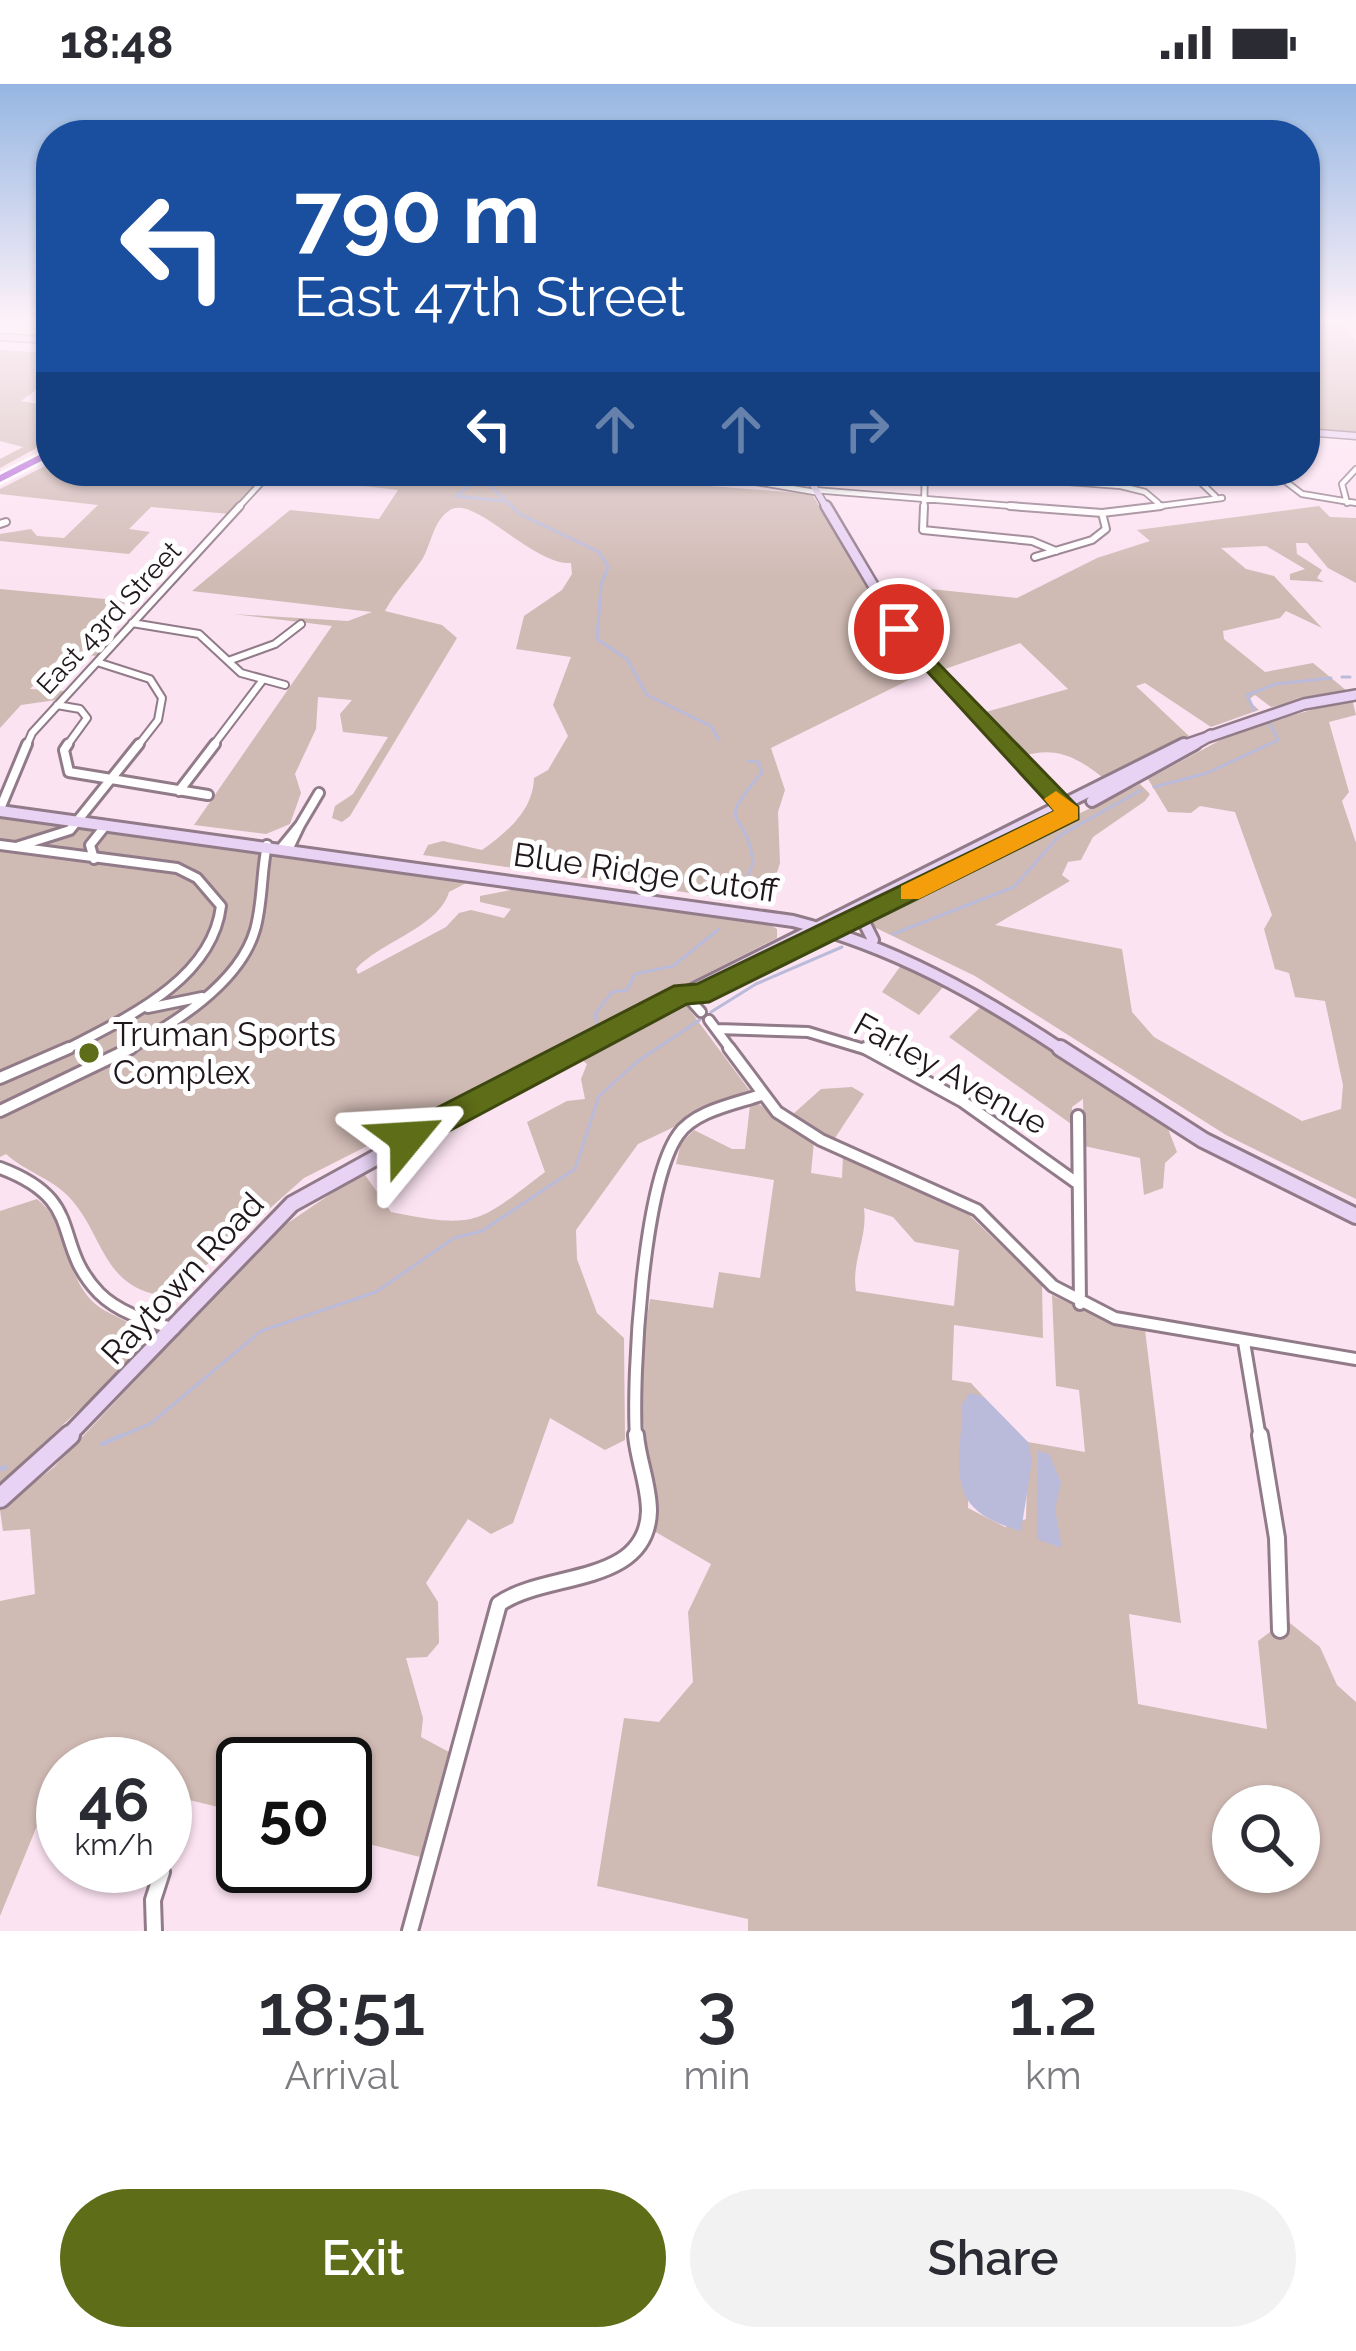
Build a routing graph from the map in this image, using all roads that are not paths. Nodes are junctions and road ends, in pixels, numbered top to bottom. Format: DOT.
graph roads {
  1 [pos="1320,434"];
  2 [pos="1356,436"];
  3 [pos="36,457"];
  4 [pos="1356,469"];
  5 [pos="0,476"];
  6 [pos="258,486"];
  7 [pos="783,486"];
  8 [pos="812,486"];
  9 [pos="924,486"];
  10 [pos="1109,486"];
  11 [pos="1206,486"];
  12 [pos="1292,486"];
  13 [pos="814,491"];
  14 [pos="923,500"];
  15 [pos="1352,503"];
  16 [pos="1159,504"];
  17 [pos="1102,513"];
  18 [pos="1056,550"];
  19 [pos="1035,557"];
  20 [pos="132,623"];
  21 [pos="301,624"];
  22 [pos="228,661"];
  23 [pos="97,662"];
  24 [pos="262,681"];
  25 [pos="285,685"];
  26 [pos="1356,695"];
  27 [pos="57,705"];
  28 [pos="110,782"];
  29 [pos="179,791"];
  30 [pos="319,793"];
  31 [pos="208,795"];
  32 [pos="0,810"];
  33 [pos="1067,810"];
  34 [pos="79,820"];
  35 [pos="106,825"];
  36 [pos="267,845"];
  37 [pos="5,847"];
  38 [pos="285,848"];
  39 [pos="94,859"];
  40 [pos="869,913"];
  41 [pos="768,917"];
  42 [pos="829,928"];
  43 [pos="873,941"];
  44 [pos="781,945"];
  45 [pos="684,993"];
  46 [pos="207,995"];
  47 [pos="142,1009"];
  48 [pos="709,1020"];
  49 [pos="0,1078"];
  50 [pos="761,1095"];
  51 [pos="0,1111"];
  52 [pos="1078,1116"];
  53 [pos="0,1168"];
  54 [pos="1077,1183"];
  55 [pos="1356,1216"];
  56 [pos="1080,1304"];
  57 [pos="174,1329"];
  58 [pos="1244,1342"];
  59 [pos="1356,1359"];
  60 [pos="0,1498"];
  61 [pos="1280,1630"];
  62 [pos="156,1893"];
  63 [pos="154,1931"];
  64 [pos="410,1931"];
  1 -- 2 [label="main road"];
  3 -- 5 [label="highway"];
  4 -- 15 [label="street"];
  6 -- 20 [label="street, East 43rd Street"];
  7 -- 13 [label="street"];
  8 -- 13 [label="main road"];
  9 -- 14 [label="street"];
  10 -- 16 [label="street"];
  11 -- 16 [label="street"];
  12 -- 15 [label="street"];
  13 -- 14 [label="street"];
  13 -- 33 [label="main road"];
  14 -- 17 [label="street"];
  14 -- 18 [label="street"];
  16 -- 17 [label="street"];
  17 -- 18 [label="street"];
  18 -- 19 [label="street"];
  20 -- 22 [label="street"];
  20 -- 23 [label="street, East 43rd Street"];
  21 -- 22 [label="street"];
  22 -- 24 [label="street"];
  23 -- 27 [label="street, East 43rd Street"];
  23 -- 28 [label="street"];
  24 -- 25 [label="street"];
  24 -- 29 [label="street"];
  26 -- 33 [label="main road, Raytown Road"];
  27 -- 28 [label="street"];
  27 -- 32 [label="street, East 43rd Street"];
  28 -- 29 [label="street"];
  28 -- 34 [label="street"];
  29 -- 31 [label="street"];
  30 -- 38 [label="street"];
  32 -- 34 [label="main road, Blue Ridge Cutoff"];
  33 -- 40 [label="main road, Raytown Road"];
  33 -- 42 [label="main road, Raytown Road"];
  34 -- 35 [label="main road, Blue Ridge Cutoff"];
  34 -- 37 [label="street"];
  35 -- 36 [label="main road, Blue Ridge Cutoff"];
  35 -- 39 [label="street"];
  36 -- 38 [label="main road, Blue Ridge Cutoff"];
  36 -- 46 [label="street"];
  37 -- 39 [label="street"];
  38 -- 41 [label="main road, Blue Ridge Cutoff"];
  39 -- 47 [label="street"];
  40 -- 42 [label="main road, Raytown Road"];
  40 -- 43 [label="main road"];
  41 -- 42 [label="main road, Blue Ridge Cutoff"];
  41 -- 44 [label="main road"];
  42 -- 43 [label="main road, Blue Ridge Cutoff"];
  42 -- 44 [label="main road, Raytown Road"];
  42 -- 45 [label="main road, Raytown Road"];
  43 -- 55 [label="main road, Blue Ridge Cutoff"];
  44 -- 45 [label="main road, Raytown Road"];
  45 -- 48 [label="street"];
  45 -- 57 [label="main road, Raytown Road"];
  46 -- 47 [label="street"];
  46 -- 51 [label="street"];
  47 -- 49 [label="street"];
  48 -- 50 [label="street"];
  48 -- 54 [label="street, Farley Avenue"];
  50 -- 56 [label="street"];
  50 -- 64 [label="street"];
  52 -- 54 [label="street"];
  53 -- 57 [label="street"];
  54 -- 56 [label="street"];
  56 -- 58 [label="street"];
  57 -- 60 [label="main road, Raytown Road"];
  58 -- 59 [label="street"];
  58 -- 61 [label="street"];
  62 -- 63 [label="street"];
}
